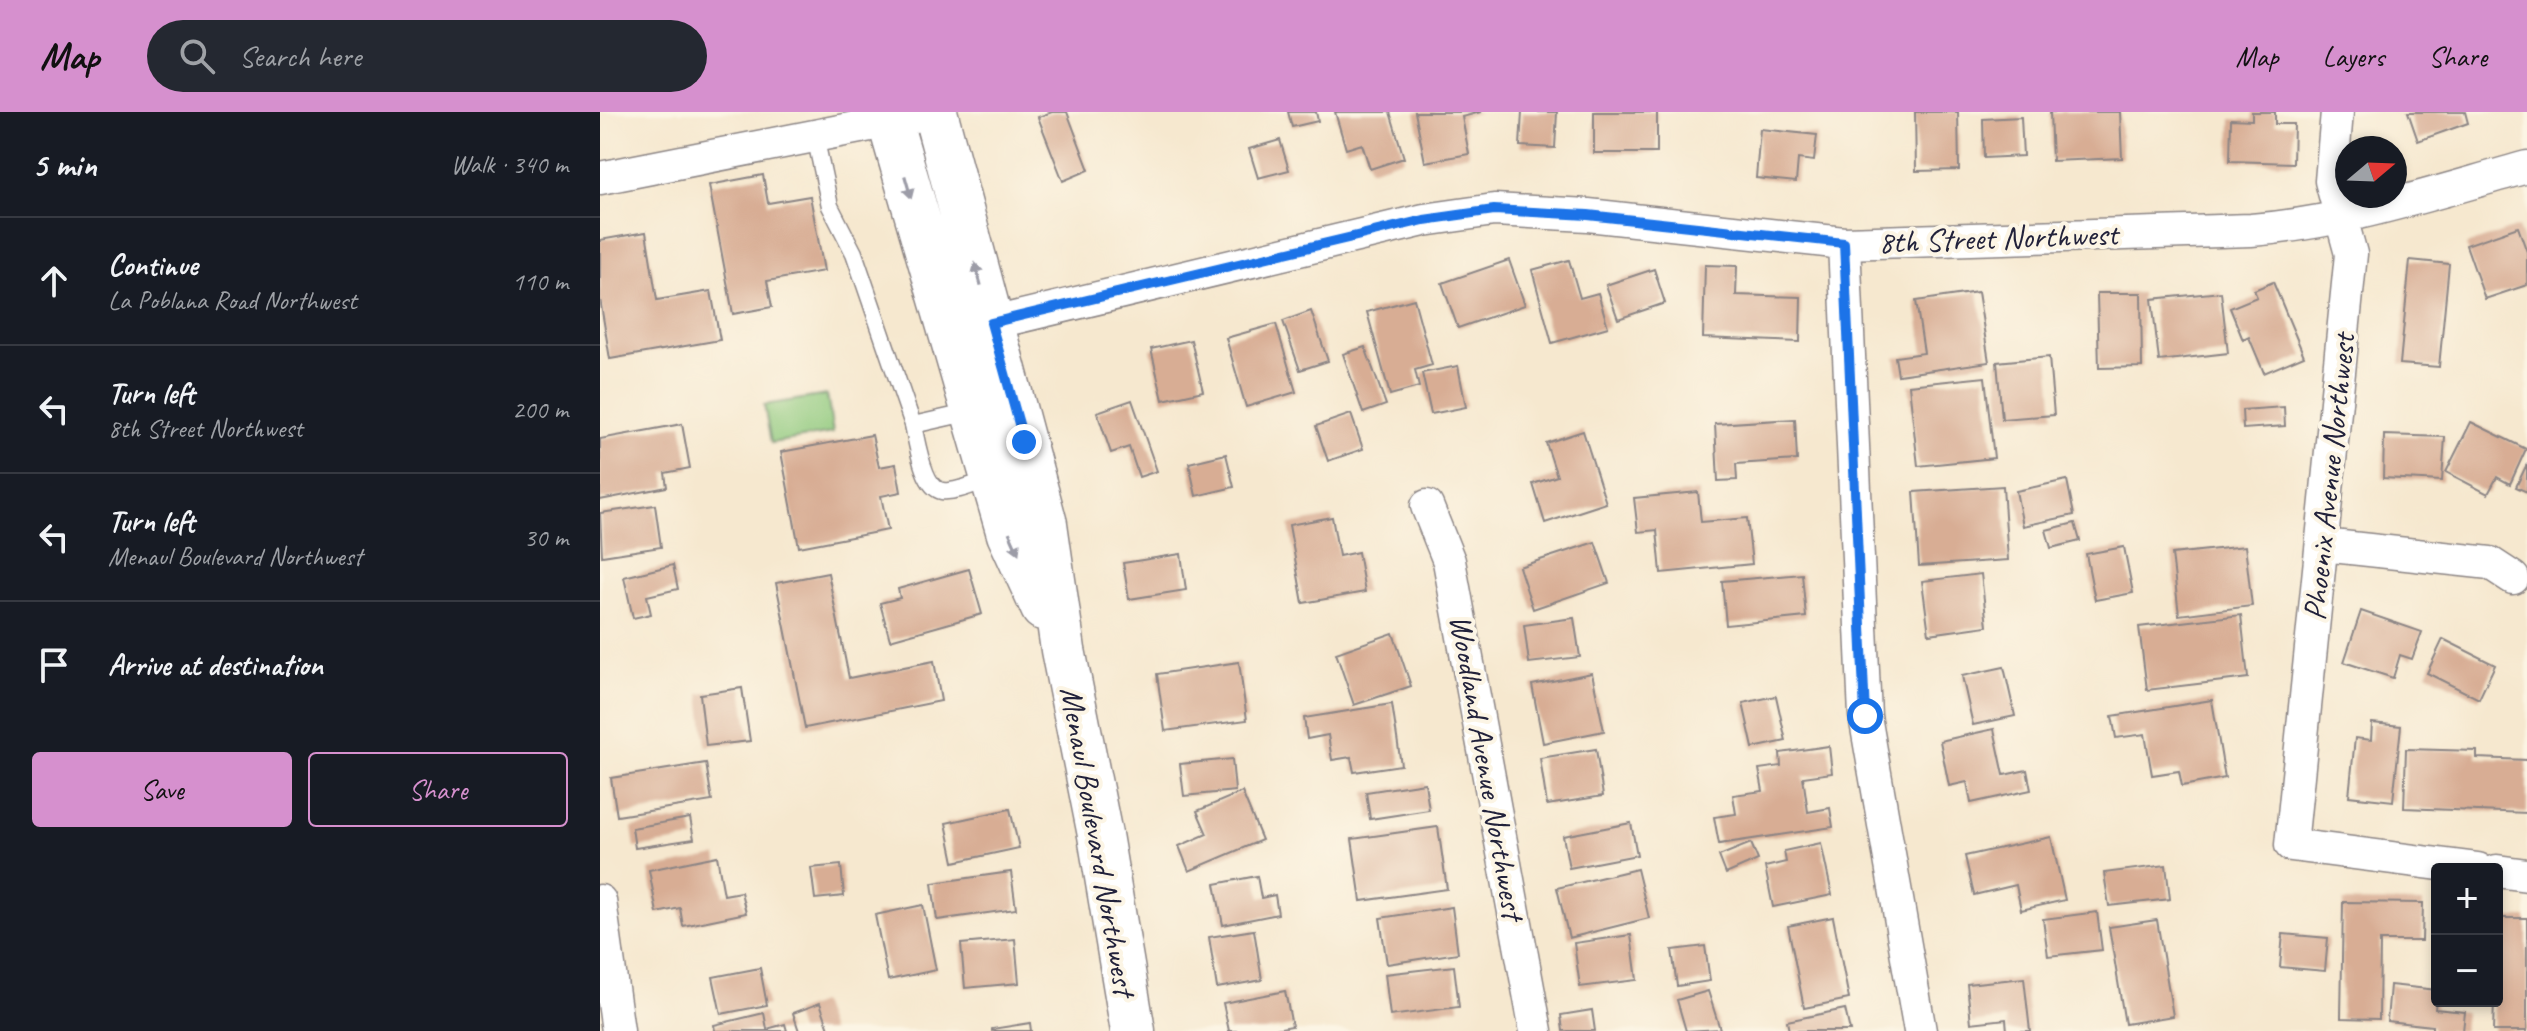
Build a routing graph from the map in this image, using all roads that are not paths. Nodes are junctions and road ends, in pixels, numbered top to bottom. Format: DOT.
graph roads {
  1 [pos="935,112"];
  2 [pos="2337,112"];
  3 [pos="888,117"];
  4 [pos="815,136"];
  5 [pos="2527,167"];
  6 [pos="600,178"];
  7 [pos="2342,218"];
  8 [pos="1844,243"];
  9 [pos="991,323"];
  10 [pos="949,333"];
  11 [pos="972,412"];
  12 [pos="913,425"];
  13 [pos="992,479"];
  14 [pos="1427,506"];
  15 [pos="2323,545"];
  16 [pos="2513,578"];
  17 [pos="1063,650"];
  18 [pos="2431,863"];
  19 [pos="2503,872"];
  20 [pos="2527,875"];
  21 [pos="600,901"];
  22 [pos="618,1031"];
  23 [pos="1133,1031"];
  24 [pos="1536,1031"];
  25 [pos="1920,1031"];
  1 -- 3 [label="street"];
  9 -- 1 [label="main road, Menaul Boulevard Northwest, one-way"];
  2 -- 7 [label="street, Phoenix Avenue Northwest"];
  3 -- 4 [label="street"];
  3 -- 10 [label="main road, Menaul Boulevard Northwest, one-way"];
  4 -- 6 [label="street"];
  4 -- 12 [label="lane"];
  5 -- 7 [label="street, 8th Street Northwest"];
  7 -- 8 [label="street, 8th Street Northwest"];
  7 -- 15 [label="street, Phoenix Avenue Northwest"];
  8 -- 9 [label="street, 8th Street Northwest"];
  8 -- 25 [label="street"];
  9 -- 10 [label="street, 8th Street Northwest"];
  9 -- 17 [label="main road, Menaul Boulevard Northwest"];
  10 -- 11 [label="main road, Menaul Boulevard Northwest"];
  11 -- 12 [label="lane"];
  11 -- 13 [label="main road, Menaul Boulevard Northwest"];
  12 -- 13 [label="lane"];
  13 -- 17 [label="main road, Menaul Boulevard Northwest, one-way"];
  14 -- 24 [label="street, Woodland Avenue Northwest"];
  15 -- 16 [label="street"];
  15 -- 18 [label="street, Phoenix Avenue Northwest"];
  17 -- 23 [label="main road, Menaul Boulevard Northwest"];
  19 -- 20 [label="street"];
  21 -- 22 [label="street"];
}
